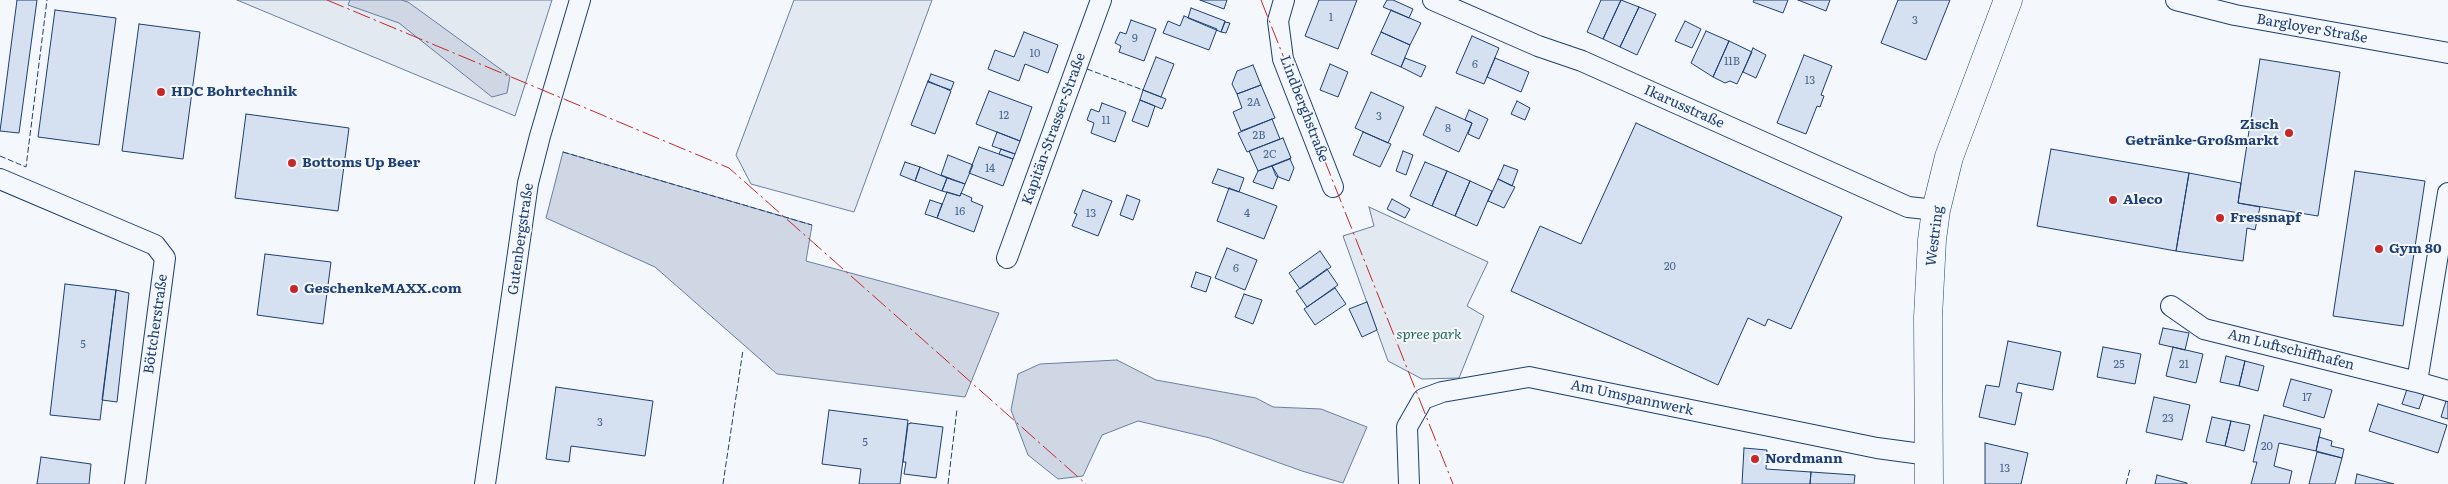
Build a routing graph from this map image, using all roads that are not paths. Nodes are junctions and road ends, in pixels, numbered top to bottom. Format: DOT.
graph roads {
  1 [pos="580,0"];
  2 [pos="1101,0"];
  3 [pos="1284,0"];
  4 [pos="1432,0"];
  5 [pos="2008,0"];
  6 [pos="2176,0"];
  7 [pos="2448,53"];
  8 [pos="0,179"];
  9 [pos="1333,187"];
  10 [pos="2448,193"];
  11 [pos="1936,210"];
  12 [pos="1007,258"];
  13 [pos="2170,306"];
  14 [pos="2416,382"];
  15 [pos="2448,391"];
  16 [pos="1930,455"];
  17 [pos="135,484"];
  18 [pos="485,484"];
  19 [pos="1409,484"];
  20 [pos="1929,484"];
  1 -- 18 [label="street, Gutenbergstraße"];
  2 -- 12 [label="street, Kapitän-Strasser-Straße"];
  3 -- 9 [label="street, Lindberghstraße"];
  4 -- 11 [label="street, Ikarusstraße"];
  5 -- 11 [label="main road, Westring"];
  6 -- 7 [label="street, Bargloyer Straße"];
  8 -- 17 [label="street, Böttcherstraße"];
  10 -- 14 [label="street"];
  11 -- 16 [label="main road, Westring"];
  13 -- 14 [label="street, Am Luftschiffhafen"];
  14 -- 15 [label="street, Am Luftschiffhafen"];
  16 -- 19 [label="street, Am Umspannwerk"];
  16 -- 20 [label="main road, Westring"];
}
